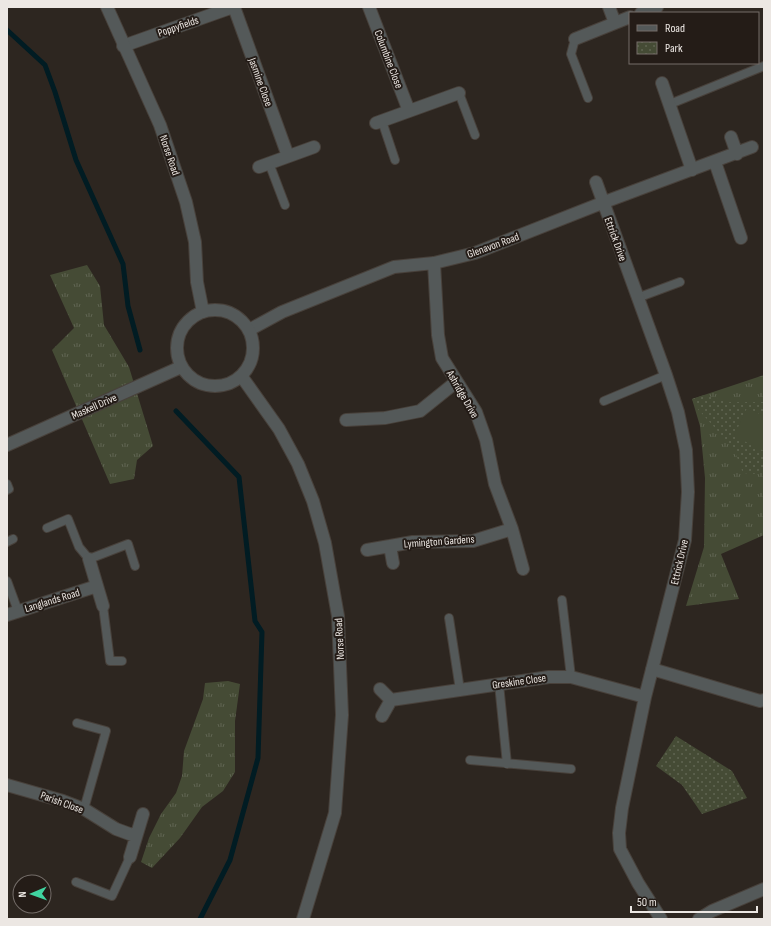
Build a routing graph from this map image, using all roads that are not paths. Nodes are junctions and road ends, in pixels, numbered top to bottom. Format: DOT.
graph roads {
  1 [pos="107,7"];
  2 [pos="234,7"];
  3 [pos="369,7"];
  4 [pos="609,7"];
  5 [pos="657,7"];
  6 [pos="214,10"];
  7 [pos="644,12"];
  8 [pos="629,17"];
  9 [pos="615,23"];
  10 [pos="575,39"];
  11 [pos="123,46"];
  12 [pos="764,66"];
  13 [pos="662,83"];
  14 [pos="459,93"];
  15 [pos="588,98"];
  16 [pos="670,104"];
  17 [pos="409,111"];
  18 [pos="379,122"];
  19 [pos="475,135"];
  20 [pos="731,137"];
  21 [pos="314,147"];
  22 [pos="752,147"];
  23 [pos="737,154"];
  24 [pos="288,156"];
  25 [pos="395,160"];
  26 [pos="715,162"];
  27 [pos="264,165"];
  28 [pos="692,170"];
  29 [pos="596,182"];
  30 [pos="602,203"];
  31 [pos="285,205"];
  32 [pos="741,238"];
  33 [pos="434,263"];
  34 [pos="680,282"];
  35 [pos="637,298"];
  36 [pos="203,312"];
  37 [pos="249,330"];
  38 [pos="182,367"];
  39 [pos="666,376"];
  40 [pos="242,377"];
  41 [pos="456,382"];
  42 [pos="604,401"];
  43 [pos="346,420"];
  44 [pos="7,445"];
  45 [pos="7,484"];
  46 [pos="7,490"];
  47 [pos="47,528"];
  48 [pos="512,529"];
  49 [pos="390,546"];
  50 [pos="367,550"];
  51 [pos="89,559"];
  52 [pos="393,564"];
  53 [pos="135,566"];
  54 [pos="523,569"];
  55 [pos="7,581"];
  56 [pos="97,586"];
  57 [pos="562,600"];
  58 [pos="103,606"];
  59 [pos="12,613"];
  60 [pos="449,618"];
  61 [pos="122,661"];
  62 [pos="652,669"];
  63 [pos="571,677"];
  64 [pos="498,684"];
  65 [pos="380,689"];
  66 [pos="460,690"];
  67 [pos="645,697"];
  68 [pos="390,700"];
  69 [pos="764,700"];
  70 [pos="382,716"];
  71 [pos="77,723"];
  72 [pos="470,760"];
  73 [pos="508,764"];
  74 [pos="571,769"];
  75 [pos="7,785"];
  76 [pos="84,809"];
  77 [pos="143,814"];
  78 [pos="135,836"];
  79 [pos="130,857"];
  80 [pos="76,882"];
  81 [pos="764,888"];
  82 [pos="303,919"];
  83 [pos="661,919"];
  84 [pos="700,919"];
  1 -- 11 [label="street, Norse Road"];
  2 -- 6 [label="street, Poppyfields"];
  2 -- 24 [label="street, Jasmine Close"];
  3 -- 17 [label="street, Columbine Close"];
  4 -- 9 [label="street"];
  5 -- 7 [label="street"];
  6 -- 11 [label="street, Poppyfields"];
  8 -- 9 [label="street"];
  9 -- 10 [label="street"];
  10 -- 15 [label="lane"];
  11 -- 36 [label="street, Norse Road"];
  12 -- 16 [label="lane"];
  13 -- 16 [label="street"];
  14 -- 17 [label="street"];
  14 -- 19 [label="lane"];
  16 -- 28 [label="street"];
  17 -- 18 [label="street"];
  18 -- 25 [label="lane"];
  20 -- 23 [label="street"];
  21 -- 24 [label="street"];
  22 -- 23 [label="street, Glenavon Road"];
  23 -- 26 [label="street, Glenavon Road"];
  24 -- 27 [label="street"];
  26 -- 28 [label="street, Glenavon Road"];
  26 -- 32 [label="street"];
  27 -- 31 [label="lane"];
  28 -- 30 [label="street, Glenavon Road"];
  29 -- 30 [label="street, Ettrick Drive"];
  30 -- 33 [label="street, Glenavon Road"];
  30 -- 35 [label="street, Ettrick Drive"];
  33 -- 37 [label="street, Glenavon Road"];
  33 -- 41 [label="street, Ashridge Drive"];
  34 -- 35 [label="lane"];
  35 -- 39 [label="street, Ettrick Drive"];
  36 -- 37 [label="street"];
  36 -- 38 [label="street"];
  37 -- 40 [label="street"];
  38 -- 40 [label="street"];
  38 -- 44 [label="street, Maskell Drive"];
  39 -- 42 [label="lane"];
  39 -- 62 [label="street, Ettrick Drive"];
  40 -- 82 [label="street, Norse Road"];
  41 -- 43 [label="street"];
  41 -- 48 [label="street, Ashridge Drive"];
  45 -- 46 [label="lane"];
  47 -- 51 [label="lane"];
  48 -- 49 [label="street, Lymington Gardens"];
  48 -- 54 [label="street, Ashridge Drive"];
  49 -- 50 [label="street, Lymington Gardens"];
  49 -- 52 [label="street, Lymington Gardens"];
  51 -- 53 [label="lane"];
  51 -- 56 [label="street"];
  55 -- 59 [label="lane"];
  56 -- 58 [label="street"];
  56 -- 59 [label="street, Langlands Road"];
  57 -- 63 [label="lane"];
  58 -- 61 [label="lane"];
  60 -- 66 [label="lane"];
  62 -- 67 [label="street, Ettrick Drive"];
  62 -- 69 [label="street"];
  63 -- 64 [label="street, Greskine Close"];
  63 -- 67 [label="street, Greskine Close"];
  64 -- 66 [label="street, Greskine Close"];
  64 -- 73 [label="lane"];
  65 -- 68 [label="street"];
  66 -- 68 [label="street, Greskine Close"];
  67 -- 83 [label="street, Ettrick Drive"];
  68 -- 70 [label="street"];
  71 -- 76 [label="lane"];
  72 -- 73 [label="lane"];
  73 -- 74 [label="lane"];
  75 -- 76 [label="street, Parish Close"];
  76 -- 78 [label="street, Parish Close"];
  77 -- 78 [label="street"];
  78 -- 79 [label="street"];
  79 -- 80 [label="lane"];
  81 -- 84 [label="street"];
}
